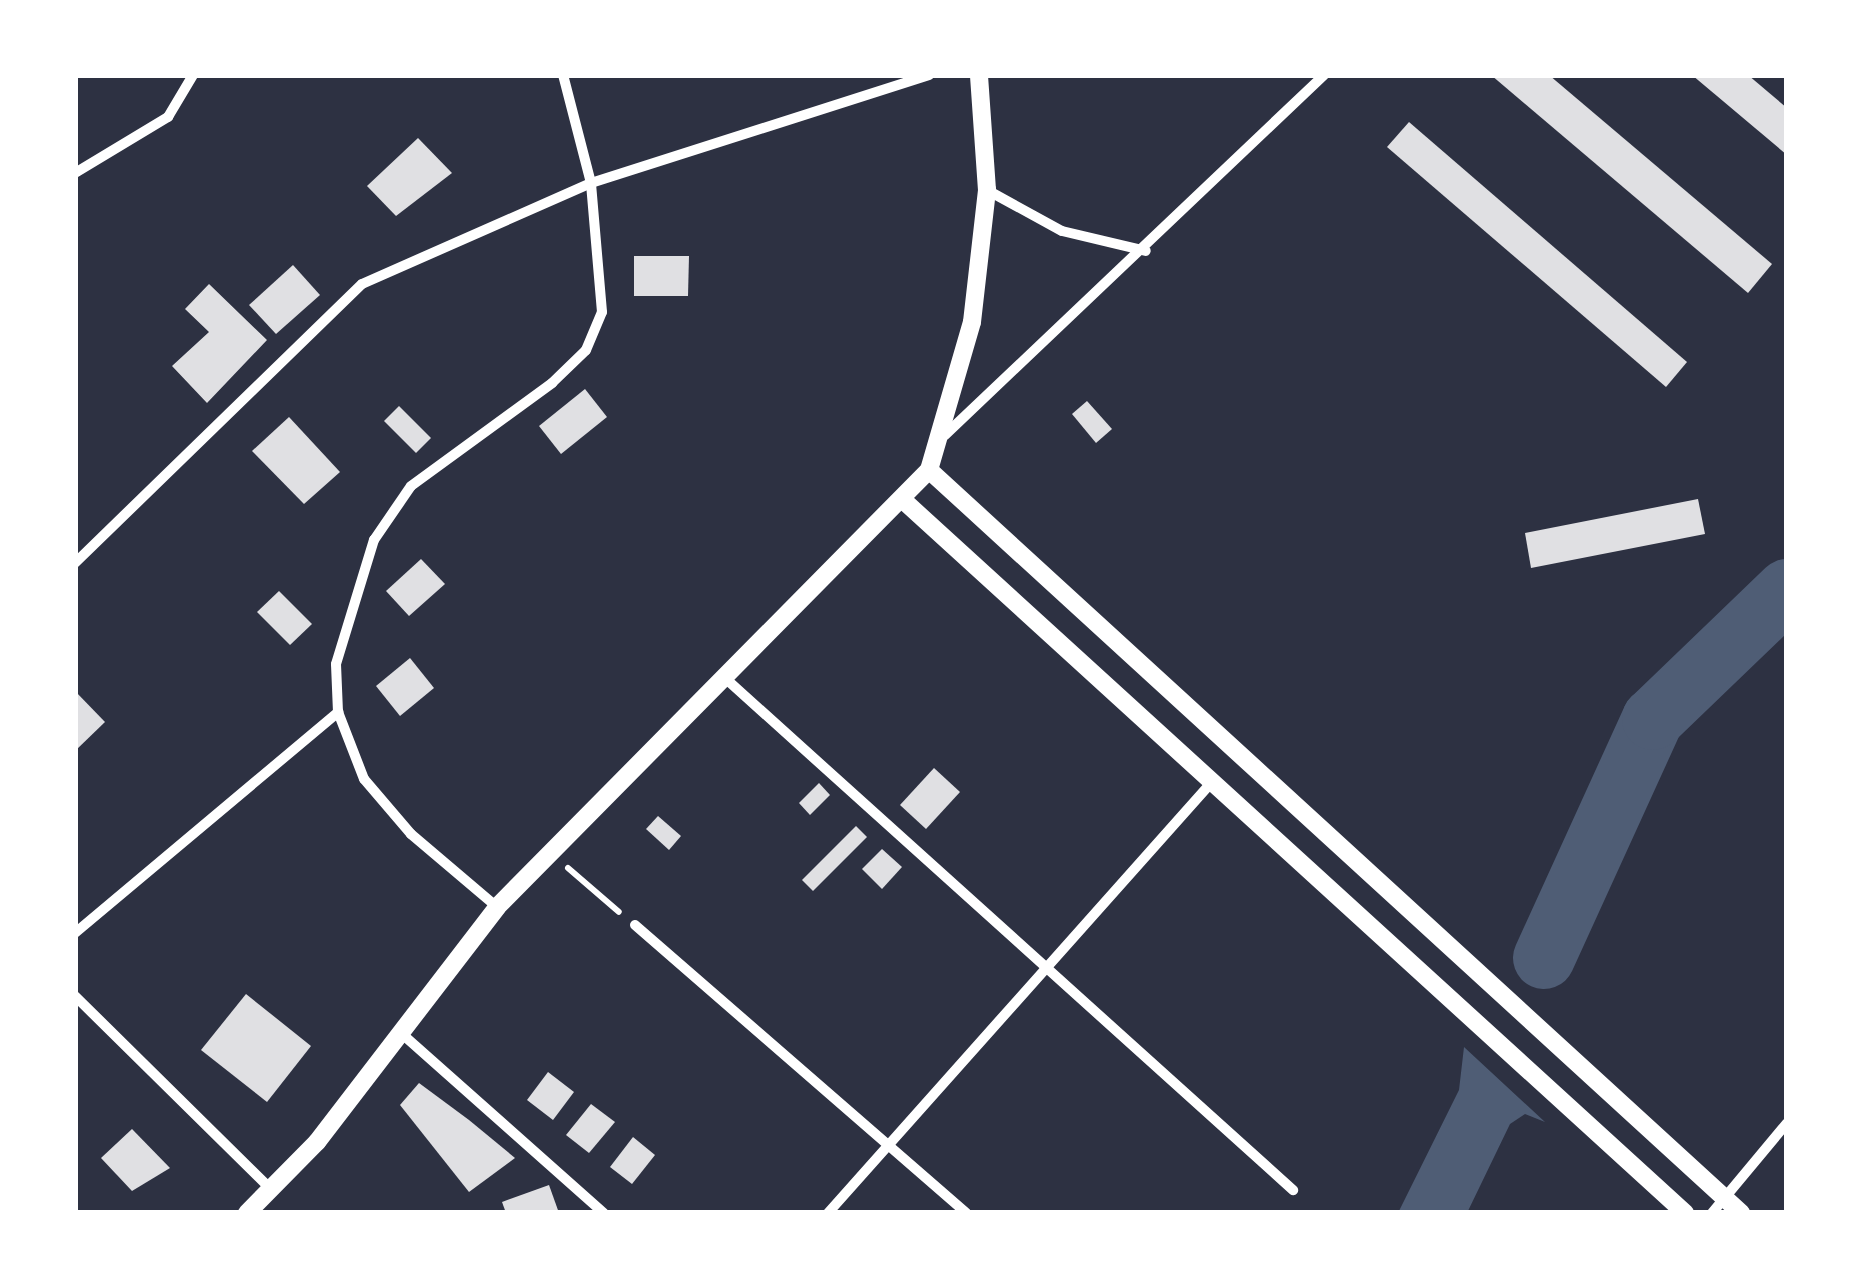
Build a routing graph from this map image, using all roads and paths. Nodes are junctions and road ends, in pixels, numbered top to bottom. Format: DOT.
graph roads {
  1 [pos="193,75"];
  2 [pos="563,75"];
  3 [pos="929,75"];
  4 [pos="978,75"];
  5 [pos="1324,75"];
  6 [pos="75,172"];
  7 [pos="591,183"];
  8 [pos="987,190"];
  9 [pos="1146,251"];
  10 [pos="945,435"];
  11 [pos="929,470"];
  12 [pos="904,501"];
  13 [pos="75,564"];
  14 [pos="725,678"];
  15 [pos="338,712"];
  16 [pos="1211,783"];
  17 [pos="548,851"];
  18 [pos="497,906"];
  19 [pos="634,926"];
  20 [pos="75,933"];
  21 [pos="1048,970"];
  22 [pos="75,996"];
  23 [pos="401,1033"];
  24 [pos="1787,1123"];
  25 [pos="891,1146"];
  26 [pos="272,1189"];
  27 [pos="1292,1190"];
  28 [pos="1718,1206"];
  29 [pos="247,1213"];
  30 [pos="604,1213"];
  31 [pos="828,1213"];
  32 [pos="966,1213"];
  33 [pos="1685,1213"];
  34 [pos="1741,1213"];
  1 -- 6 [label="street"];
  2 -- 7 [label="street"];
  3 -- 7 [label="street"];
  4 -- 8 [label="street"];
  5 -- 9 [label="street"];
  7 -- 13 [label="street"];
  7 -- 15 [label="street"];
  8 -- 9 [label="street"];
  8 -- 10 [label="street"];
  9 -- 10 [label="street"];
  10 -- 11 [label="street"];
  11 -- 12 [label="street"];
  11 -- 28 [label="street"];
  12 -- 14 [label="street"];
  12 -- 16 [label="street"];
  14 -- 17 [label="street"];
  14 -- 21 [label="street"];
  15 -- 18 [label="street"];
  15 -- 20 [label="street"];
  16 -- 21 [label="street"];
  16 -- 33 [label="street"];
  17 -- 18 [label="street"];
  17 -- 19 [label="path"];
  18 -- 23 [label="street"];
  19 -- 25 [label="street"];
  21 -- 25 [label="street"];
  21 -- 27 [label="street"];
  22 -- 26 [label="street"];
  23 -- 26 [label="street"];
  23 -- 30 [label="street"];
  24 -- 28 [label="street"];
  25 -- 31 [label="street"];
  25 -- 32 [label="street"];
  26 -- 29 [label="street"];
  28 -- 34 [label="street"];
}
